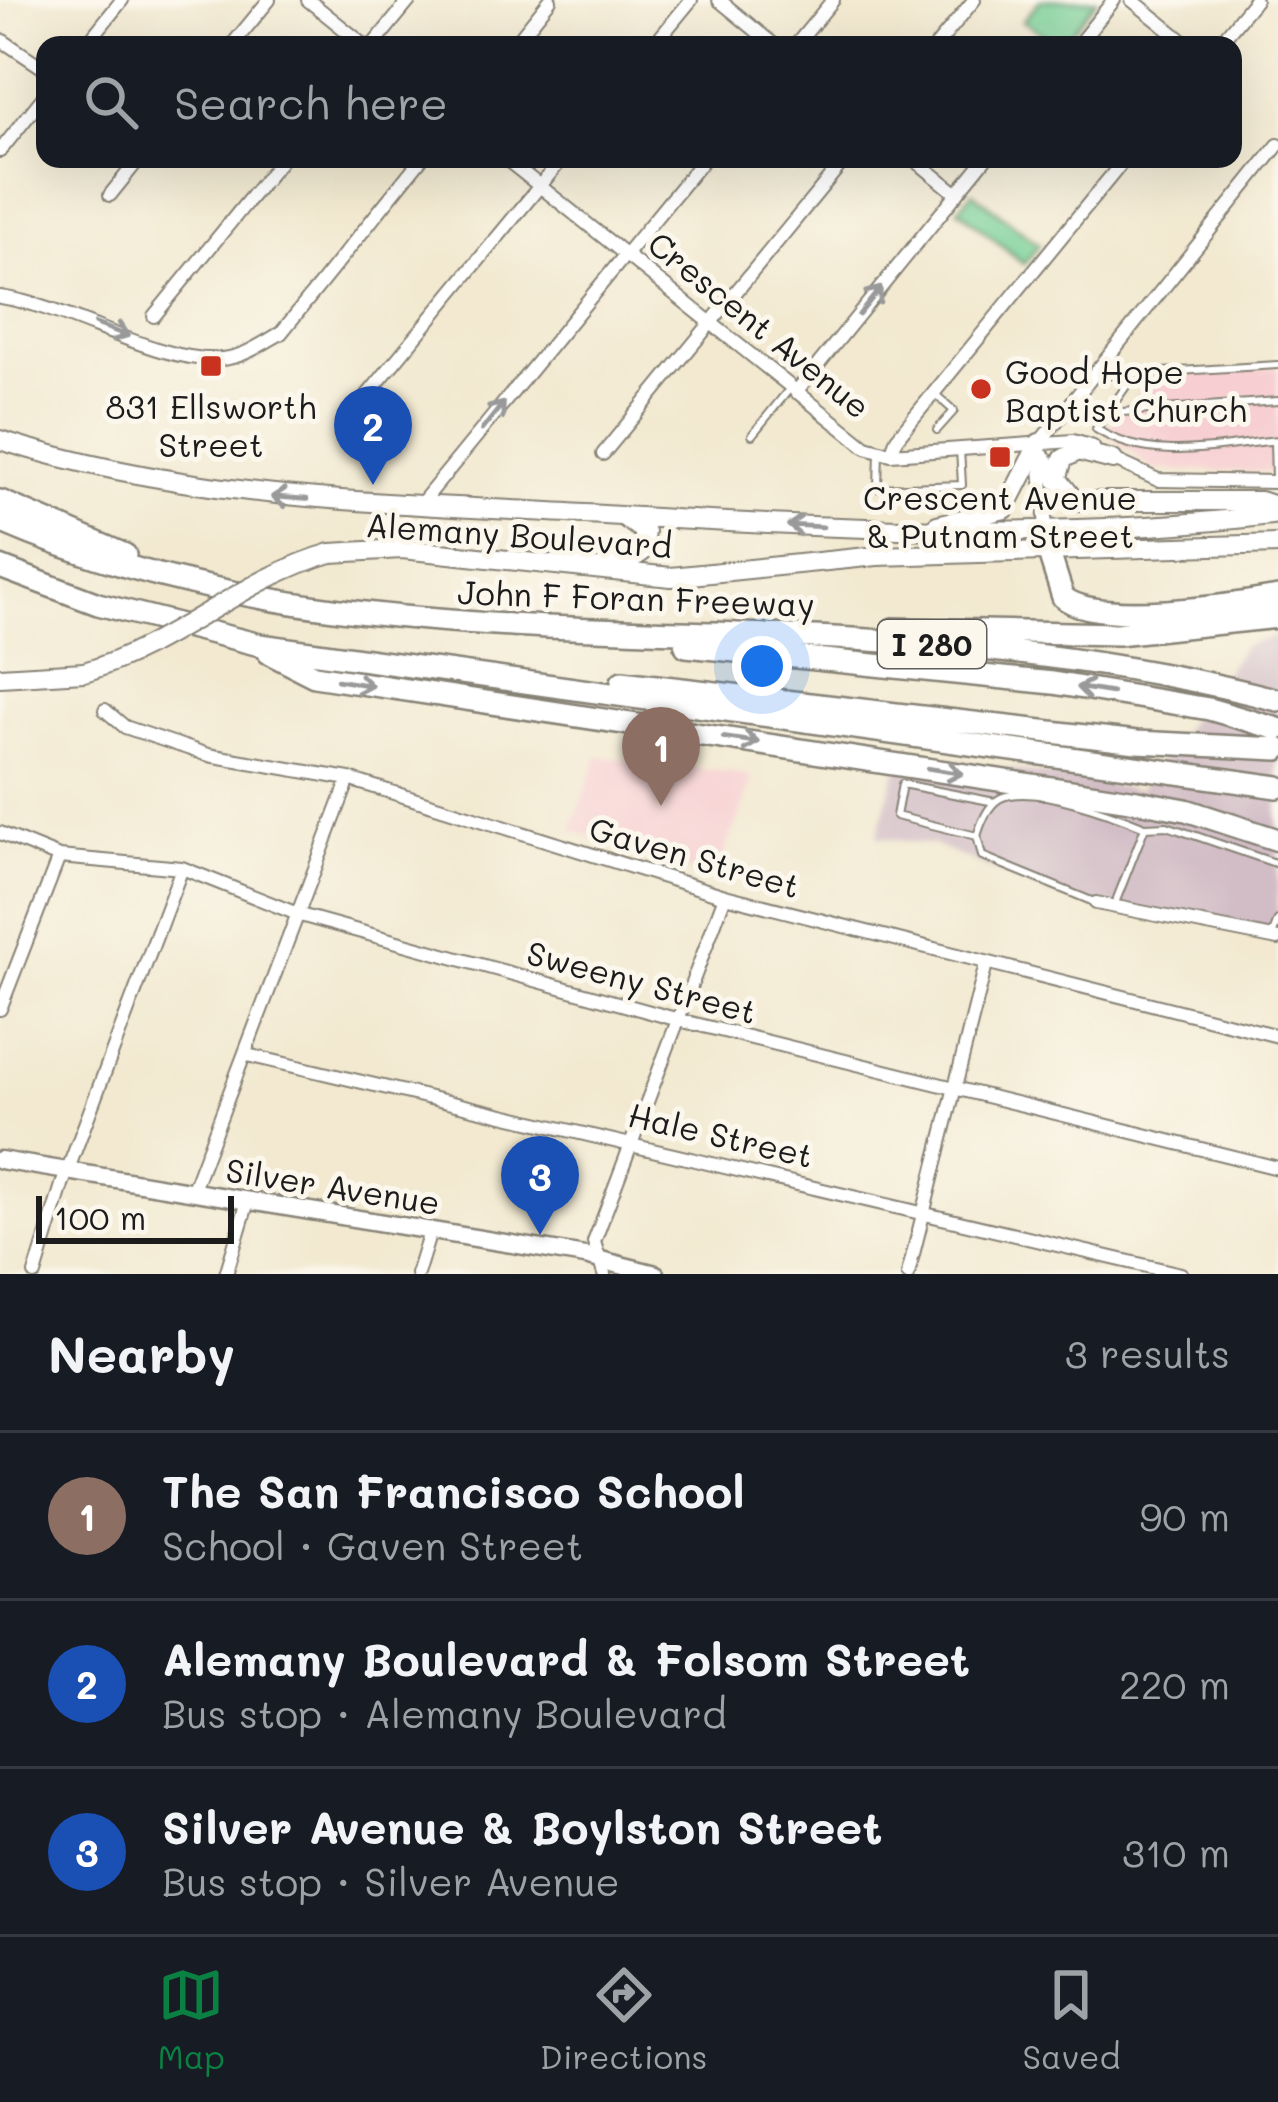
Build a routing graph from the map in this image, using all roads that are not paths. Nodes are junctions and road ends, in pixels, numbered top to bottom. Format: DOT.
graph roads {
  1 [pos="122,0"];
  2 [pos="269,0"];
  3 [pos="308,0"];
  4 [pos="410,0"];
  5 [pos="550,0"];
  6 [pos="691,0"];
  7 [pos="719,0"];
  8 [pos="833,0"];
  9 [pos="974,0"];
  10 [pos="1114,0"];
  11 [pos="1132,0"];
  12 [pos="1255,0"];
  13 [pos="93,36"];
  14 [pos="239,36"];
  15 [pos="353,36"];
  16 [pos="380,36"];
  17 [pos="521,36"];
  18 [pos="662,36"];
  19 [pos="763,36"];
  20 [pos="803,36"];
  21 [pos="944,36"];
  22 [pos="1085,36"];
  23 [pos="1177,36"];
  24 [pos="1225,36"];
  25 [pos="0,39"];
  26 [pos="36,63"];
  27 [pos="36,106"];
  28 [pos="1278,145"];
  29 [pos="0,151"];
  30 [pos="132,168"];
  31 [pos="275,168"];
  32 [pos="415,168"];
  33 [pos="517,168"];
  34 [pos="555,168"];
  35 [pos="697,168"];
  36 [pos="837,168"];
  37 [pos="925,168"];
  38 [pos="978,168"];
  39 [pos="1118,168"];
  40 [pos="540,186"];
  41 [pos="957,194"];
  42 [pos="110,195"];
  43 [pos="626,255"];
  44 [pos="0,297"];
  45 [pos="154,316"];
  46 [pos="711,323"];
  47 [pos="1278,365"];
  48 [pos="1134,375"];
  49 [pos="1089,376"];
  50 [pos="794,390"];
  51 [pos="934,393"];
  52 [pos="1278,401"];
  53 [pos="1107,413"];
  54 [pos="342,426"];
  55 [pos="937,430"];
  56 [pos="752,435"];
  57 [pos="0,440"];
  58 [pos="1276,441"];
  59 [pos="960,449"];
  60 [pos="1040,450"];
  61 [pos="885,452"];
  62 [pos="603,454"];
  63 [pos="1113,460"];
  64 [pos="1057,481"];
  65 [pos="1276,482"];
  66 [pos="0,501"];
  67 [pos="419,506"];
  68 [pos="1278,511"];
  69 [pos="624,518"];
  70 [pos="0,521"];
  71 [pos="1046,528"];
  72 [pos="922,531"];
  73 [pos="1278,544"];
  74 [pos="1049,553"];
  75 [pos="546,567"];
  76 [pos="0,571"];
  77 [pos="214,592"];
  78 [pos="1278,598"];
  79 [pos="1211,616"];
  80 [pos="1278,617"];
  81 [pos="476,625"];
  82 [pos="652,632"];
  83 [pos="247,642"];
  84 [pos="0,677"];
  85 [pos="1278,700"];
  86 [pos="105,710"];
  87 [pos="833,712"];
  88 [pos="1278,729"];
  89 [pos="1278,749"];
  90 [pos="349,779"];
  91 [pos="1278,787"];
  92 [pos="995,802"];
  93 [pos="1145,827"];
  94 [pos="0,833"];
  95 [pos="977,836"];
  96 [pos="1278,840"];
  97 [pos="59,857"];
  98 [pos="1278,864"];
  99 [pos="182,868"];
  100 [pos="725,896"];
  101 [pos="1096,903"];
  102 [pos="1114,906"];
  103 [pos="300,915"];
  104 [pos="1278,920"];
  105 [pos="1274,939"];
  106 [pos="986,964"];
  107 [pos="0,1009"];
  108 [pos="679,1020"];
  109 [pos="1278,1036"];
  110 [pos="247,1054"];
  111 [pos="955,1089"];
  112 [pos="634,1141"];
  113 [pos="0,1160"];
  114 [pos="1278,1168"];
  115 [pos="68,1172"];
  116 [pos="192,1192"];
  117 [pos="248,1201"];
  118 [pos="926,1211"];
  119 [pos="430,1232"];
  120 [pos="602,1267"];
  121 [pos="35,1274"];
  122 [pos="226,1274"];
  123 [pos="417,1274"];
  124 [pos="656,1274"];
  125 [pos="908,1274"];
  126 [pos="1181,1274"];
  1 -- 13 [label="street"];
  2 -- 14 [label="street"];
  3 -- 15 [label="street"];
  4 -- 16 [label="street"];
  5 -- 17 [label="street"];
  6 -- 18 [label="street"];
  7 -- 19 [label="street"];
  8 -- 20 [label="street"];
  9 -- 21 [label="street"];
  10 -- 22 [label="street"];
  11 -- 23 [label="street"];
  12 -- 24 [label="street"];
  25 -- 26 [label="street"];
  27 -- 29 [label="street"];
  28 -- 49 [label="street"];
  30 -- 42 [label="street"];
  31 -- 45 [label="street"];
  44 -- 32 [label="street, one-way"];
  33 -- 40 [label="street, Crescent Avenue"];
  34 -- 40 [label="street"];
  35 -- 43 [label="street"];
  36 -- 46 [label="street"];
  37 -- 41 [label="street"];
  38 -- 41 [label="street"];
  39 -- 51 [label="street"];
  40 -- 43 [label="street, Crescent Avenue"];
  40 -- 54 [label="street"];
  50 -- 41 [label="street, one-way"];
  43 -- 46 [label="street, Crescent Avenue"];
  67 -- 43 [label="street, one-way"];
  46 -- 50 [label="street, Crescent Avenue"];
  46 -- 62 [label="street"];
  47 -- 48 [label="lane"];
  48 -- 49 [label="lane"];
  48 -- 53 [label="lane"];
  49 -- 60 [label="street"];
  50 -- 56 [label="lane"];
  50 -- 61 [label="street, Crescent Avenue"];
  51 -- 55 [label="lane"];
  51 -- 61 [label="street"];
  52 -- 53 [label="lane"];
  53 -- 58 [label="lane"];
  67 -- 57 [label="main road, Alemany Boulevard, one-way"];
  58 -- 65 [label="lane"];
  59 -- 60 [label="street, Crescent Avenue"];
  59 -- 61 [label="street, Crescent Avenue"];
  59 -- 61 [label="lane"];
  60 -- 63 [label="street, Crescent Avenue"];
  60 -- 64 [label="main road"];
  60 -- 71 [label="street"];
  60 -- 72 [label="main road"];
  63 -- 64 [label="main road"];
  63 -- 65 [label="street, Crescent Avenue"];
  64 -- 68 [label="main road"];
  66 -- 77 [label="highway"];
  67 -- 69 [label="main road, Alemany Boulevard"];
  68 -- 71 [label="main road, Alemany Boulevard"];
  72 -- 69 [label="main road, Alemany Boulevard, one-way"];
  69 -- 75 [label="main road"];
  70 -- 77 [label="highway, John F Foran Freeway / I 280"];
  71 -- 72 [label="main road, Alemany Boulevard"];
  71 -- 74 [label="main road"];
  73 -- 74 [label="main road, Alemany Boulevard"];
  74 -- 75 [label="main road, Alemany Boulevard"];
  74 -- 79 [label="highway"];
  75 -- 84 [label="main road, Alemany Boulevard, bridge"];
  76 -- 83 [label="highway"];
  77 -- 81 [label="highway, John F Foran Freeway / I 280"];
  78 -- 79 [label="highway"];
  79 -- 80 [label="highway"];
  79 -- 82 [label="highway"];
  81 -- 82 [label="highway, John F Foran Freeway / I 280"];
  88 -- 81 [label="highway, one-way"];
  82 -- 85 [label="highway, John F Foran Freeway / I 280"];
  83 -- 87 [label="highway"];
  83 -- 96 [label="highway, one-way"];
  86 -- 90 [label="street, Gaven Street"];
  87 -- 89 [label="highway"];
  87 -- 91 [label="highway"];
  90 -- 100 [label="street, Gaven Street"];
  90 -- 103 [label="street"];
  92 -- 93 [label="lane"];
  92 -- 95 [label="lane"];
  92 -- 95 [label="lane"];
  93 -- 98 [label="lane"];
  93 -- 102 [label="lane"];
  94 -- 97 [label="street, Sweeny Street"];
  95 -- 101 [label="lane"];
  97 -- 99 [label="street, Sweeny Street"];
  97 -- 107 [label="street"];
  99 -- 103 [label="street, Sweeny Street"];
  99 -- 115 [label="street"];
  100 -- 106 [label="street, Gaven Street"];
  100 -- 108 [label="street"];
  101 -- 102 [label="street"];
  102 -- 105 [label="street"];
  103 -- 108 [label="street, Sweeny Street"];
  103 -- 110 [label="street"];
  104 -- 105 [label="lane"];
  106 -- 109 [label="street, Gaven Street"];
  106 -- 111 [label="street"];
  108 -- 111 [label="street, Sweeny Street"];
  108 -- 112 [label="street"];
  110 -- 112 [label="street, Hale Street"];
  110 -- 116 [label="street"];
  111 -- 114 [label="street, Sweeny Street"];
  111 -- 118 [label="street"];
  112 -- 118 [label="street, Hale Street"];
  112 -- 120 [label="street"];
  113 -- 115 [label="main road, Silver Avenue"];
  115 -- 116 [label="main road, Silver Avenue"];
  115 -- 121 [label="street"];
  116 -- 117 [label="main road, Silver Avenue"];
  117 -- 119 [label="main road, Silver Avenue"];
  117 -- 122 [label="street"];
  118 -- 125 [label="street"];
  118 -- 126 [label="street, Hale Street"];
  119 -- 120 [label="main road, Silver Avenue"];
  119 -- 123 [label="street"];
  120 -- 124 [label="main road, Silver Avenue"];
}
